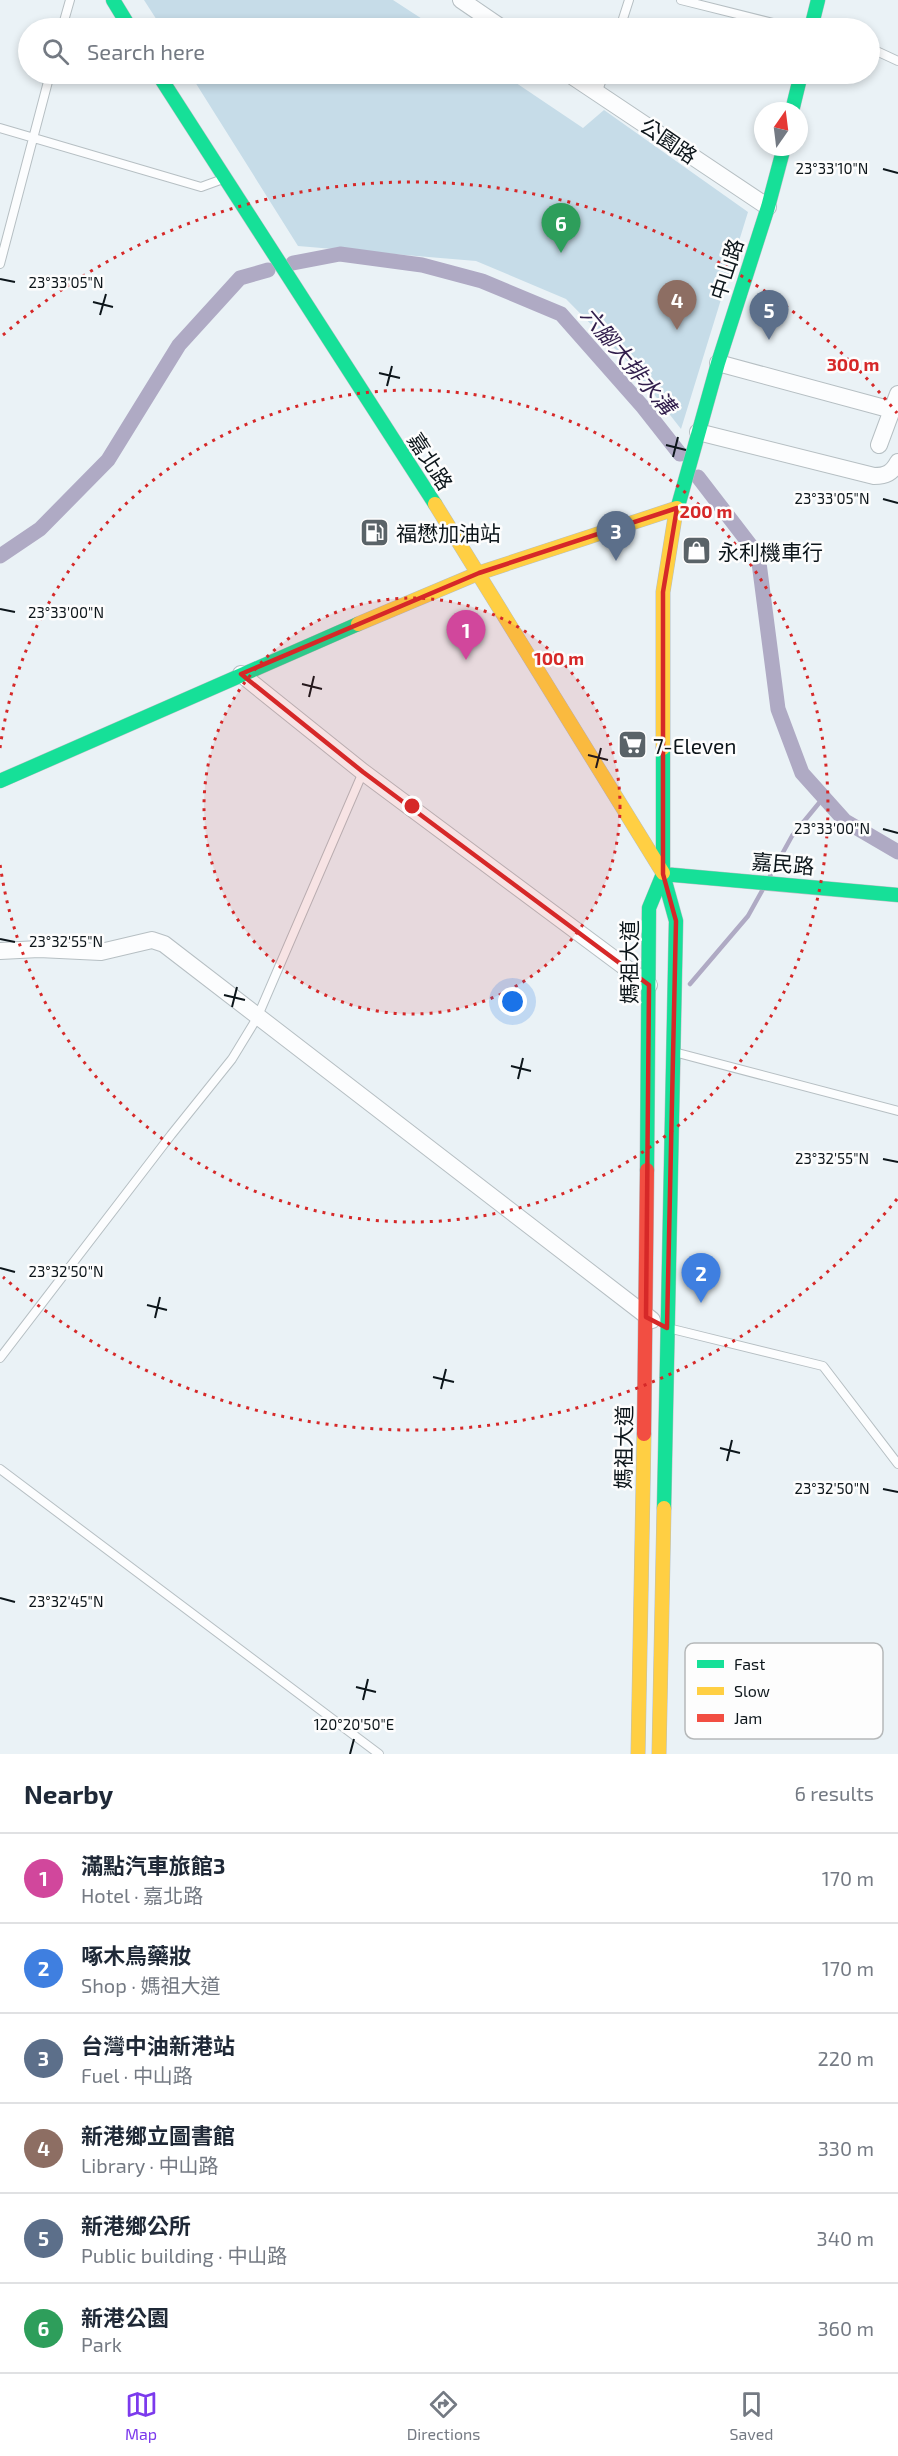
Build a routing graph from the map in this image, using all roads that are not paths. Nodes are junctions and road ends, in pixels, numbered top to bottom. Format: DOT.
graph roads {
  1 [pos="70,0"];
  2 [pos="113,0"];
  3 [pos="461,0"];
  4 [pos="629,0"];
  5 [pos="681,0"];
  6 [pos="818,0"];
  7 [pos="483,7"];
  8 [pos="65,18"];
  9 [pos="124,18"];
  10 [pos="623,18"];
  11 [pos="753,18"];
  12 [pos="814,18"];
  13 [pos="880,53"];
  14 [pos="898,61"];
  15 [pos="47,84"];
  16 [pos="164,84"];
  17 [pos="584,84"];
  18 [pos="600,84"];
  19 [pos="799,84"];
  20 [pos="597,93"];
  21 [pos="794,102"];
  22 [pos="0,128"];
  23 [pos="32,136"];
  24 [pos="782,156"];
  25 [pos="224,178"];
  26 [pos="768,207"];
  27 [pos="0,264"];
  28 [pos="718,363"];
  29 [pos="898,394"];
  30 [pos="892,410"];
  31 [pos="698,432"];
  32 [pos="879,445"];
  33 [pos="898,462"];
  34 [pos="677,508"];
  35 [pos="479,573"];
  36 [pos="241,674"];
  37 [pos="363,772"];
  38 [pos="0,781"];
  39 [pos="663,874"];
  40 [pos="898,895"];
  41 [pos="0,951"];
  42 [pos="649,985"];
  43 [pos="257,1018"];
  44 [pos="674,1052"];
  45 [pos="898,1112"];
  46 [pos="646,1317"];
  47 [pos="667,1328"];
  48 [pos="0,1358"];
  49 [pos="898,1464"];
  50 [pos="0,1469"];
  51 [pos="379,1754"];
  52 [pos="638,1754"];
  53 [pos="659,1754"];
  1 -- 8 [label="lane"];
  2 -- 9 [label="main road"];
  3 -- 7 [label="street"];
  4 -- 10 [label="lane"];
  5 -- 11 [label="lane"];
  6 -- 12 [label="main road"];
  13 -- 14 [label="lane"];
  15 -- 23 [label="lane"];
  16 -- 25 [label="main road, 嘉北路"];
  17 -- 20 [label="street, 公園路"];
  18 -- 20 [label="lane"];
  19 -- 21 [label="main road"];
  20 -- 26 [label="street, 公園路"];
  22 -- 23 [label="lane"];
  23 -- 25 [label="lane"];
  23 -- 27 [label="lane"];
  24 -- 26 [label="main road, 中山路"];
  25 -- 35 [label="main road, 嘉北路"];
  26 -- 28 [label="main road, 中山路"];
  28 -- 30 [label="street"];
  28 -- 31 [label="main road, 中山路"];
  29 -- 30 [label="street"];
  30 -- 32 [label="street"];
  31 -- 33 [label="street"];
  31 -- 34 [label="main road, 中山路"];
  34 -- 35 [label="main road"];
  34 -- 39 [label="main road, 中山路"];
  35 -- 36 [label="main road"];
  35 -- 39 [label="main road, 嘉北路"];
  36 -- 37 [label="street"];
  36 -- 38 [label="main road"];
  37 -- 42 [label="street"];
  37 -- 43 [label="lane"];
  39 -- 40 [label="main road, 嘉民路"];
  39 -- 42 [label="main road, 媽祖大道"];
  39 -- 44 [label="main road, 媽祖大道"];
  41 -- 43 [label="street"];
  42 -- 46 [label="main road, 媽祖大道"];
  43 -- 46 [label="street"];
  43 -- 48 [label="lane"];
  44 -- 45 [label="lane"];
  44 -- 47 [label="main road, 媽祖大道"];
  46 -- 47 [label="street"];
  46 -- 52 [label="main road, 媽祖大道"];
  47 -- 49 [label="lane"];
  47 -- 53 [label="main road, 媽祖大道"];
  50 -- 51 [label="lane"];
}
